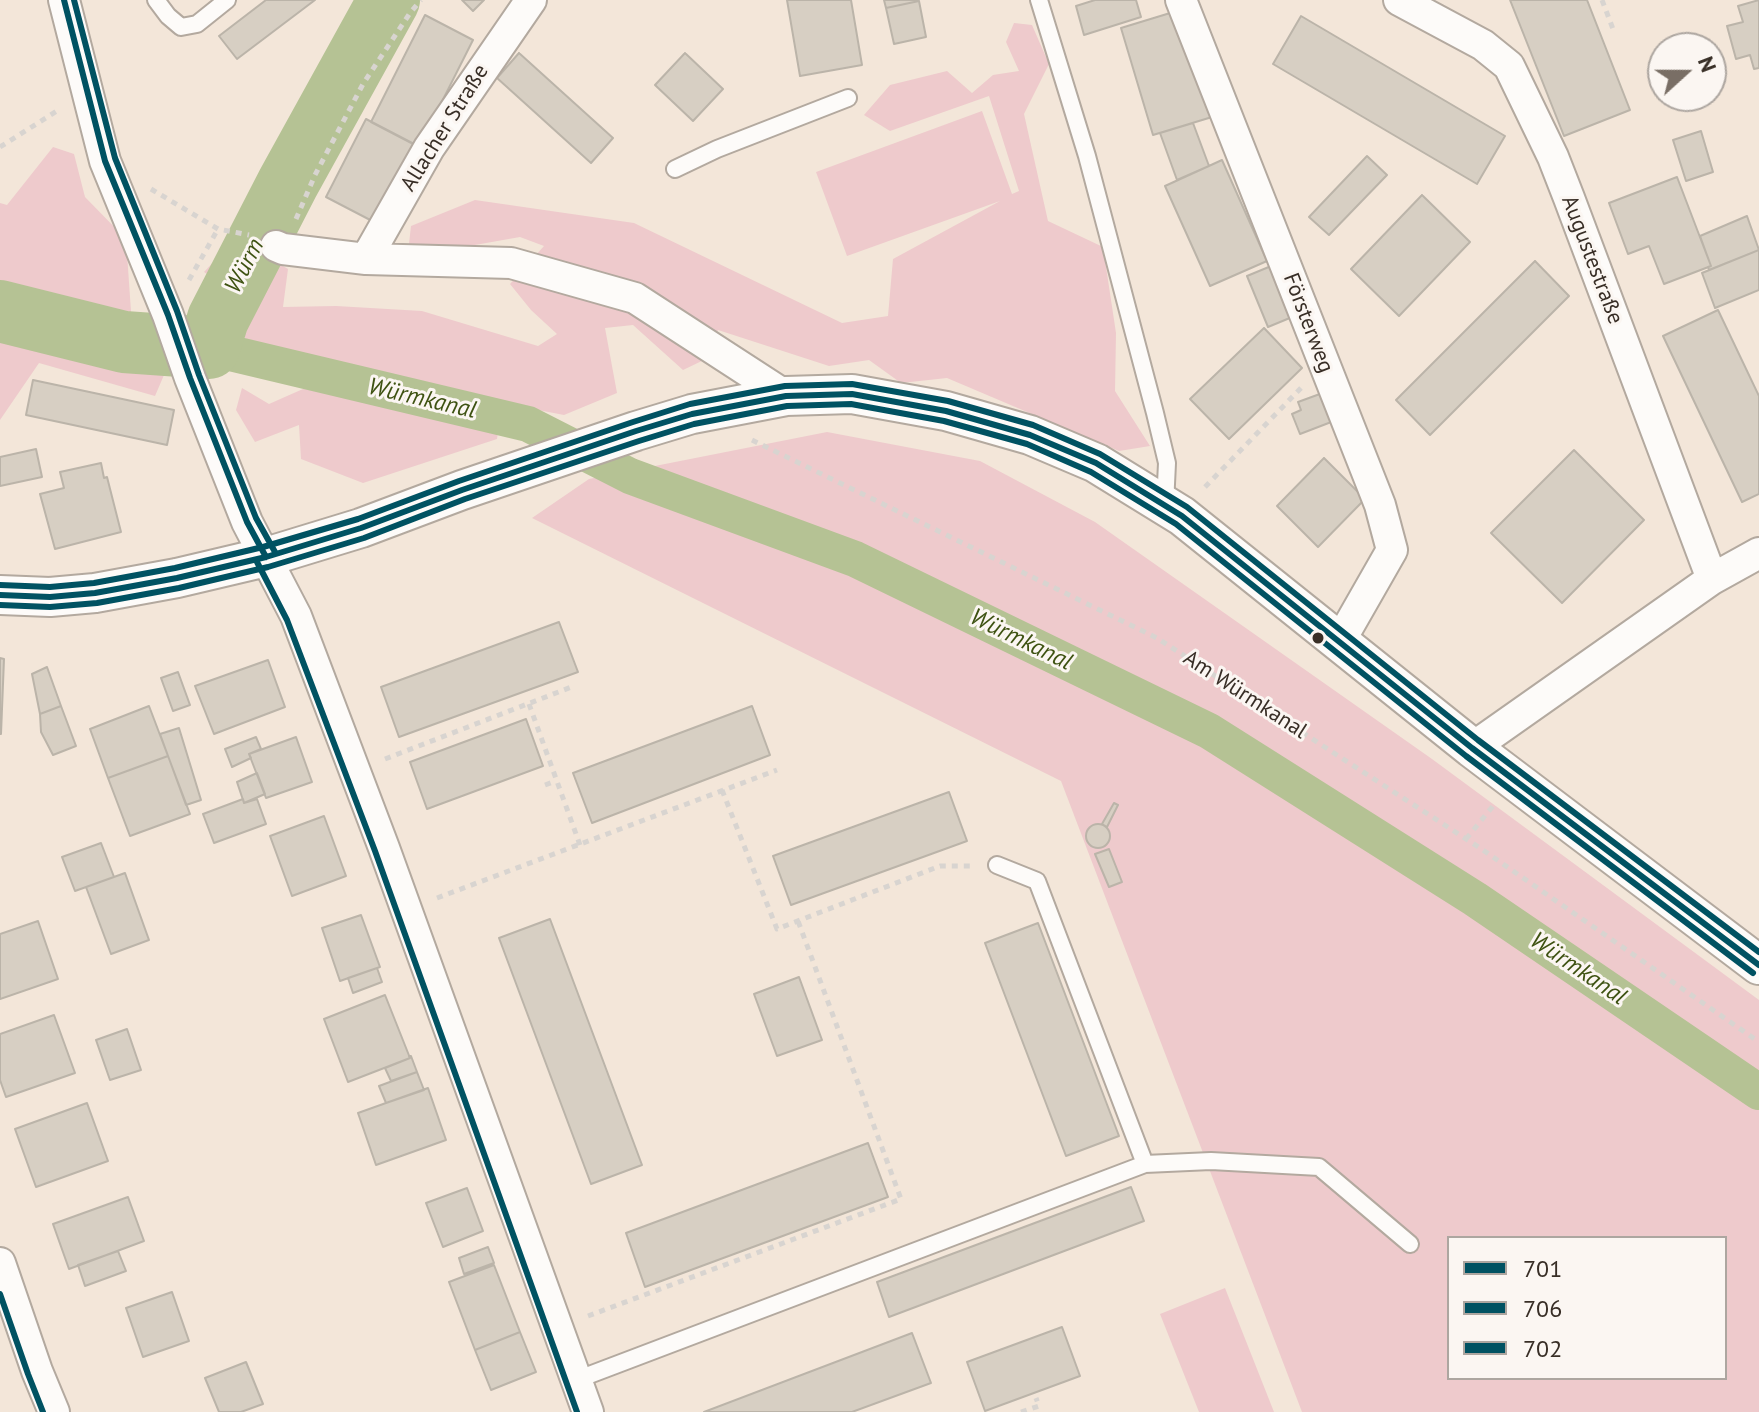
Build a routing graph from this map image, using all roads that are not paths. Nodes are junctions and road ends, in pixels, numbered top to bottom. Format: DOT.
graph roads {
  1 [pos="156,0"];
  2 [pos="227,0"];
  3 [pos="531,0"];
  4 [pos="1039,0"];
  5 [pos="1181,0"];
  6 [pos="1399,0"];
  7 [pos="69,3"];
  8 [pos="848,98"];
  9 [pos="675,169"];
  10 [pos="280,248"];
  11 [pos="366,259"];
  12 [pos="786,396"];
  13 [pos="1165,507"];
  14 [pos="1759,553"];
  15 [pos="266,557"];
  16 [pos="1712,579"];
  17 [pos="0,595"];
  18 [pos="1340,641"];
  19 [pos="1472,748"];
  20 [pos="997,865"];
  21 [pos="1759,965"];
  22 [pos="1145,1164"];
  23 [pos="1410,1244"];
  24 [pos="0,1263"];
  25 [pos="576,1380"];
  26 [pos="54,1412"];
  27 [pos="588,1412"];
  1 -- 2 [label="lane"];
  3 -- 11 [label="street, Allacher Straße"];
  4 -- 13 [label="lane"];
  5 -- 18 [label="street, Försterweg"];
  6 -- 16 [label="street, Augustestraße"];
  7 -- 15 [label="street"];
  8 -- 9 [label="lane"];
  10 -- 11 [label="street"];
  11 -- 12 [label="street"];
  12 -- 13 [label="street"];
  12 -- 15 [label="street"];
  13 -- 18 [label="street"];
  14 -- 16 [label="street"];
  15 -- 17 [label="street"];
  15 -- 25 [label="street"];
  16 -- 19 [label="street"];
  18 -- 19 [label="street"];
  19 -- 21 [label="street"];
  20 -- 22 [label="lane"];
  22 -- 23 [label="lane"];
  22 -- 25 [label="lane"];
  24 -- 26 [label="street"];
  25 -- 27 [label="street"];
}
